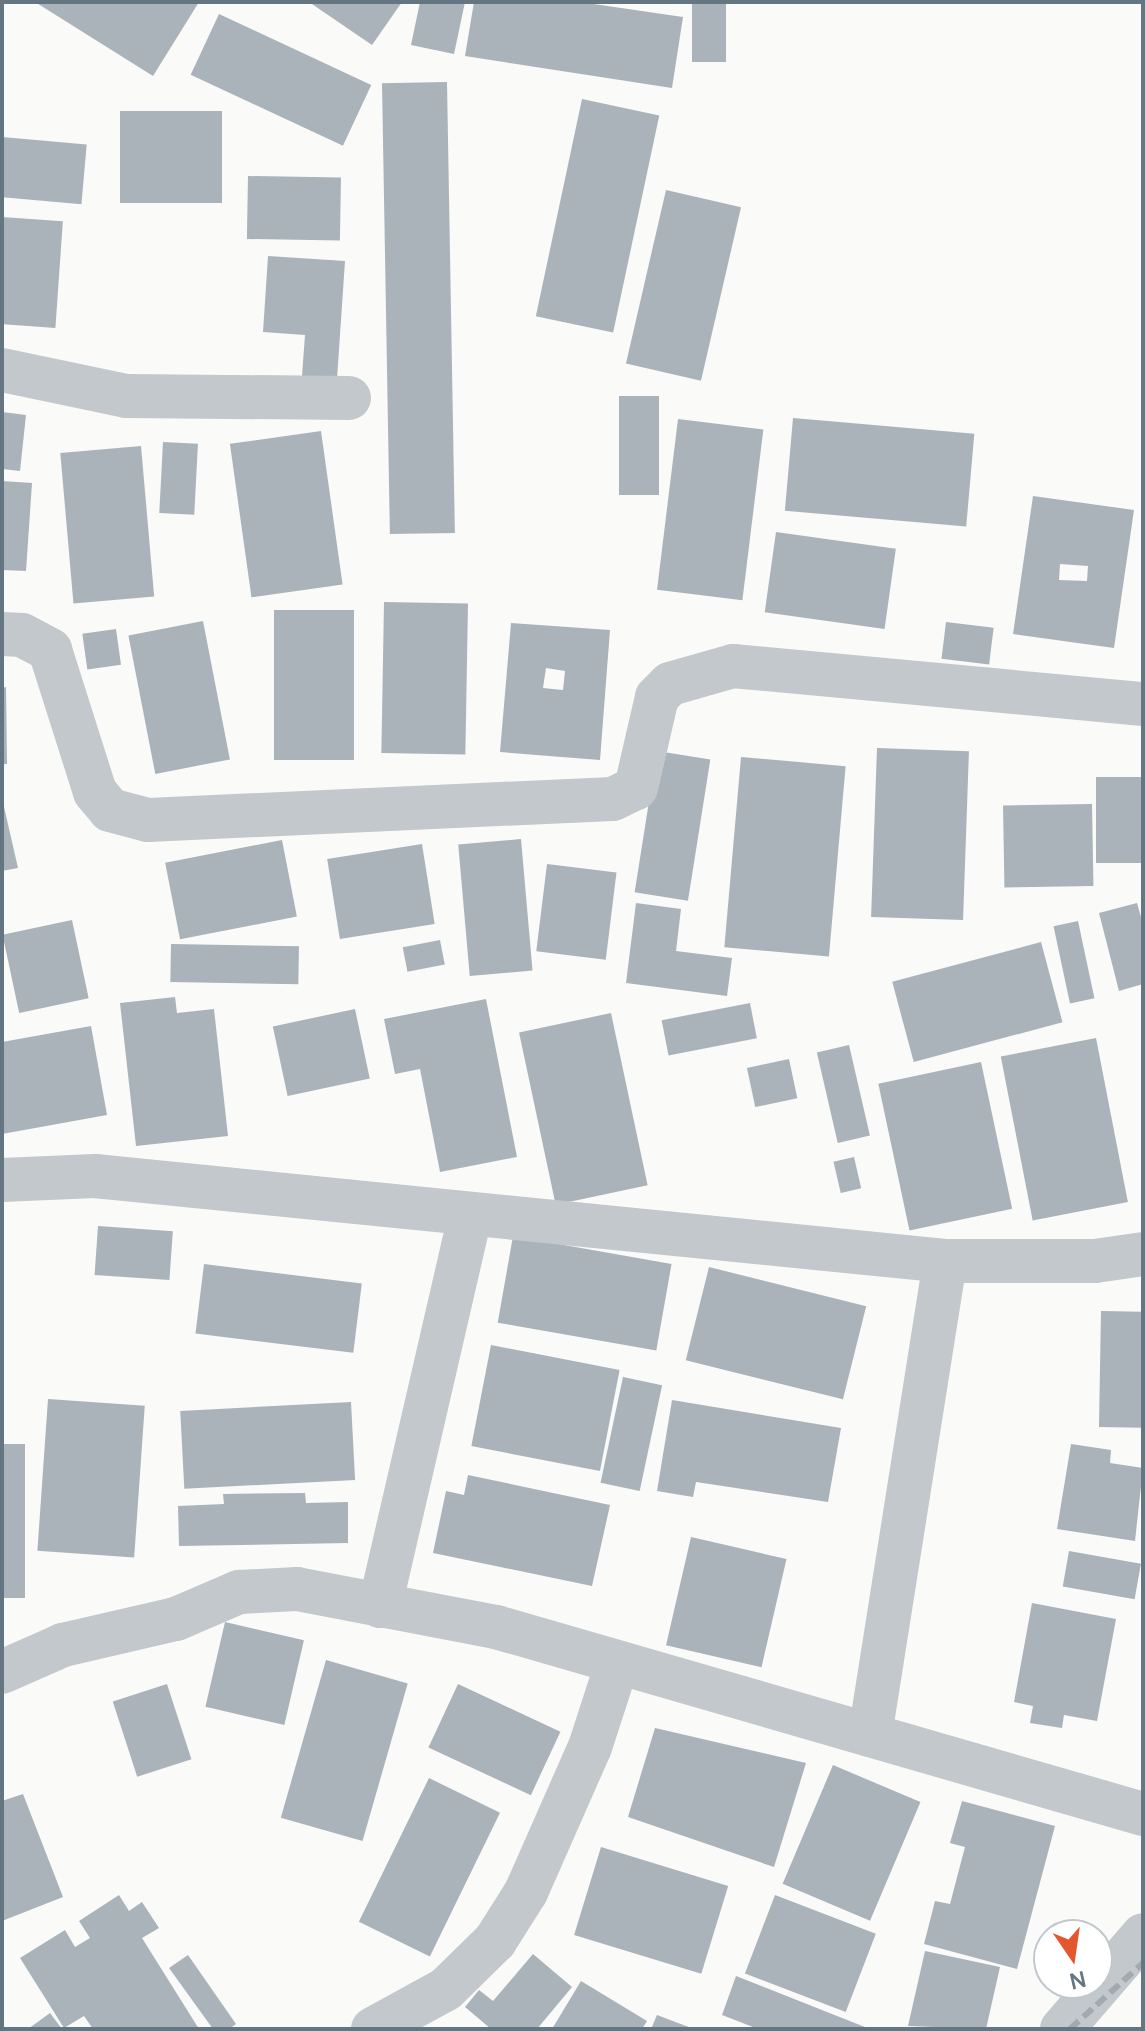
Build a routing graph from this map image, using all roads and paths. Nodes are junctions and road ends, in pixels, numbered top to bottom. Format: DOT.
graph roads {
  1 [pos="2,370"];
  2 [pos="349,398"];
  3 [pos="2,634"];
  4 [pos="1143,704"];
  5 [pos="2,1180"];
  6 [pos="470,1216"];
  7 [pos="1143,1254"];
  8 [pos="945,1261"];
  9 [pos="380,1606"];
  10 [pos="617,1664"];
  11 [pos="2,1672"];
  12 [pos="870,1735"];
  13 [pos="1143,1814"];
  14 [pos="1143,1935"];
  15 [pos="373,2029"];
  16 [pos="1062,2029"];
  1 -- 2 [label="street"];
  3 -- 4 [label="street"];
  5 -- 6 [label="street"];
  6 -- 8 [label="street"];
  6 -- 9 [label="street"];
  7 -- 8 [label="street"];
  8 -- 12 [label="street"];
  9 -- 10 [label="street"];
  9 -- 11 [label="street"];
  10 -- 12 [label="street"];
  10 -- 15 [label="street"];
  12 -- 13 [label="street"];
  14 -- 16 [label="street"];
}
